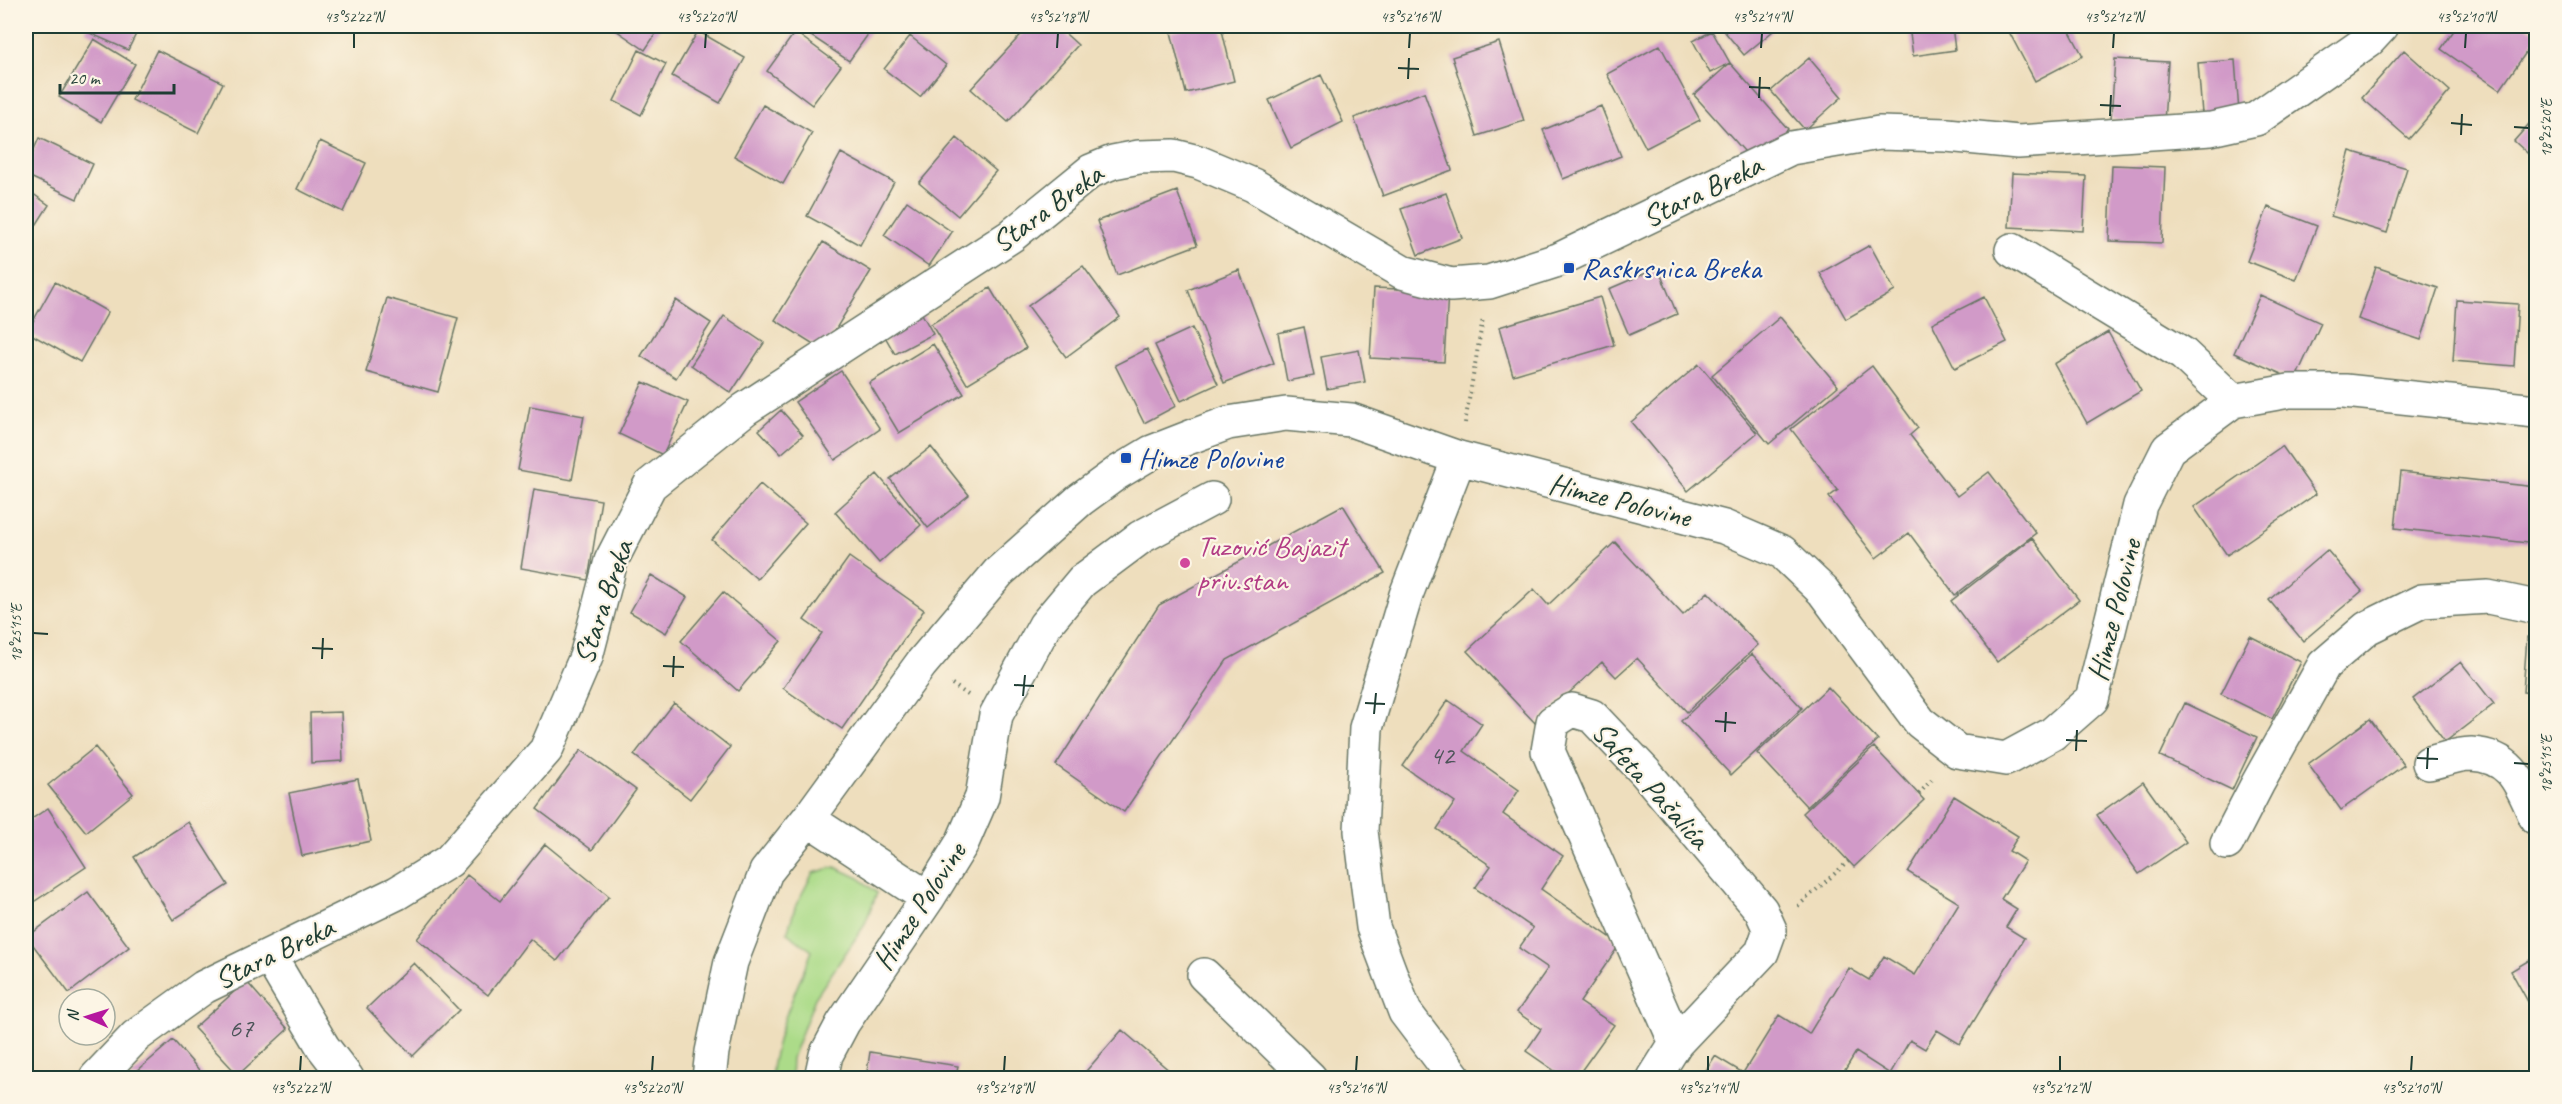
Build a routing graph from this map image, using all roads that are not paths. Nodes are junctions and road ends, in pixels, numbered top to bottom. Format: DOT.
graph roads {
  1 [pos="2382,26"];
  2 [pos="2012,250"];
  3 [pos="2233,401"];
  4 [pos="2536,411"];
  5 [pos="1459,458"];
  6 [pos="1212,499"];
  7 [pos="2536,607"];
  8 [pos="2429,763"];
  9 [pos="2536,818"];
  10 [pos="808,819"];
  11 [pos="2227,843"];
  12 [pos="928,897"];
  13 [pos="270,957"];
  14 [pos="1204,975"];
  15 [pos="1676,1043"];
  16 [pos="96,1078"];
  17 [pos="346,1078"];
  18 [pos="709,1078"];
  19 [pos="821,1078"];
  20 [pos="1310,1078"];
  21 [pos="1455,1078"];
  22 [pos="1653,1078"];
  1 -- 13 [label="street, Stara Breka"];
  2 -- 3 [label="street"];
  3 -- 4 [label="street, Himze Polovine"];
  3 -- 5 [label="street, Himze Polovine"];
  5 -- 10 [label="street, Himze Polovine"];
  5 -- 21 [label="street"];
  6 -- 12 [label="street, Himze Polovine"];
  7 -- 11 [label="street"];
  8 -- 9 [label="street"];
  10 -- 12 [label="street"];
  10 -- 18 [label="street, Himze Polovine"];
  12 -- 19 [label="street, Himze Polovine"];
  13 -- 16 [label="street, Stara Breka"];
  13 -- 17 [label="street"];
  14 -- 20 [label="street"];
  15 -- 15 [label="street, Safeta Pašalića"];
  15 -- 22 [label="street"];
}
